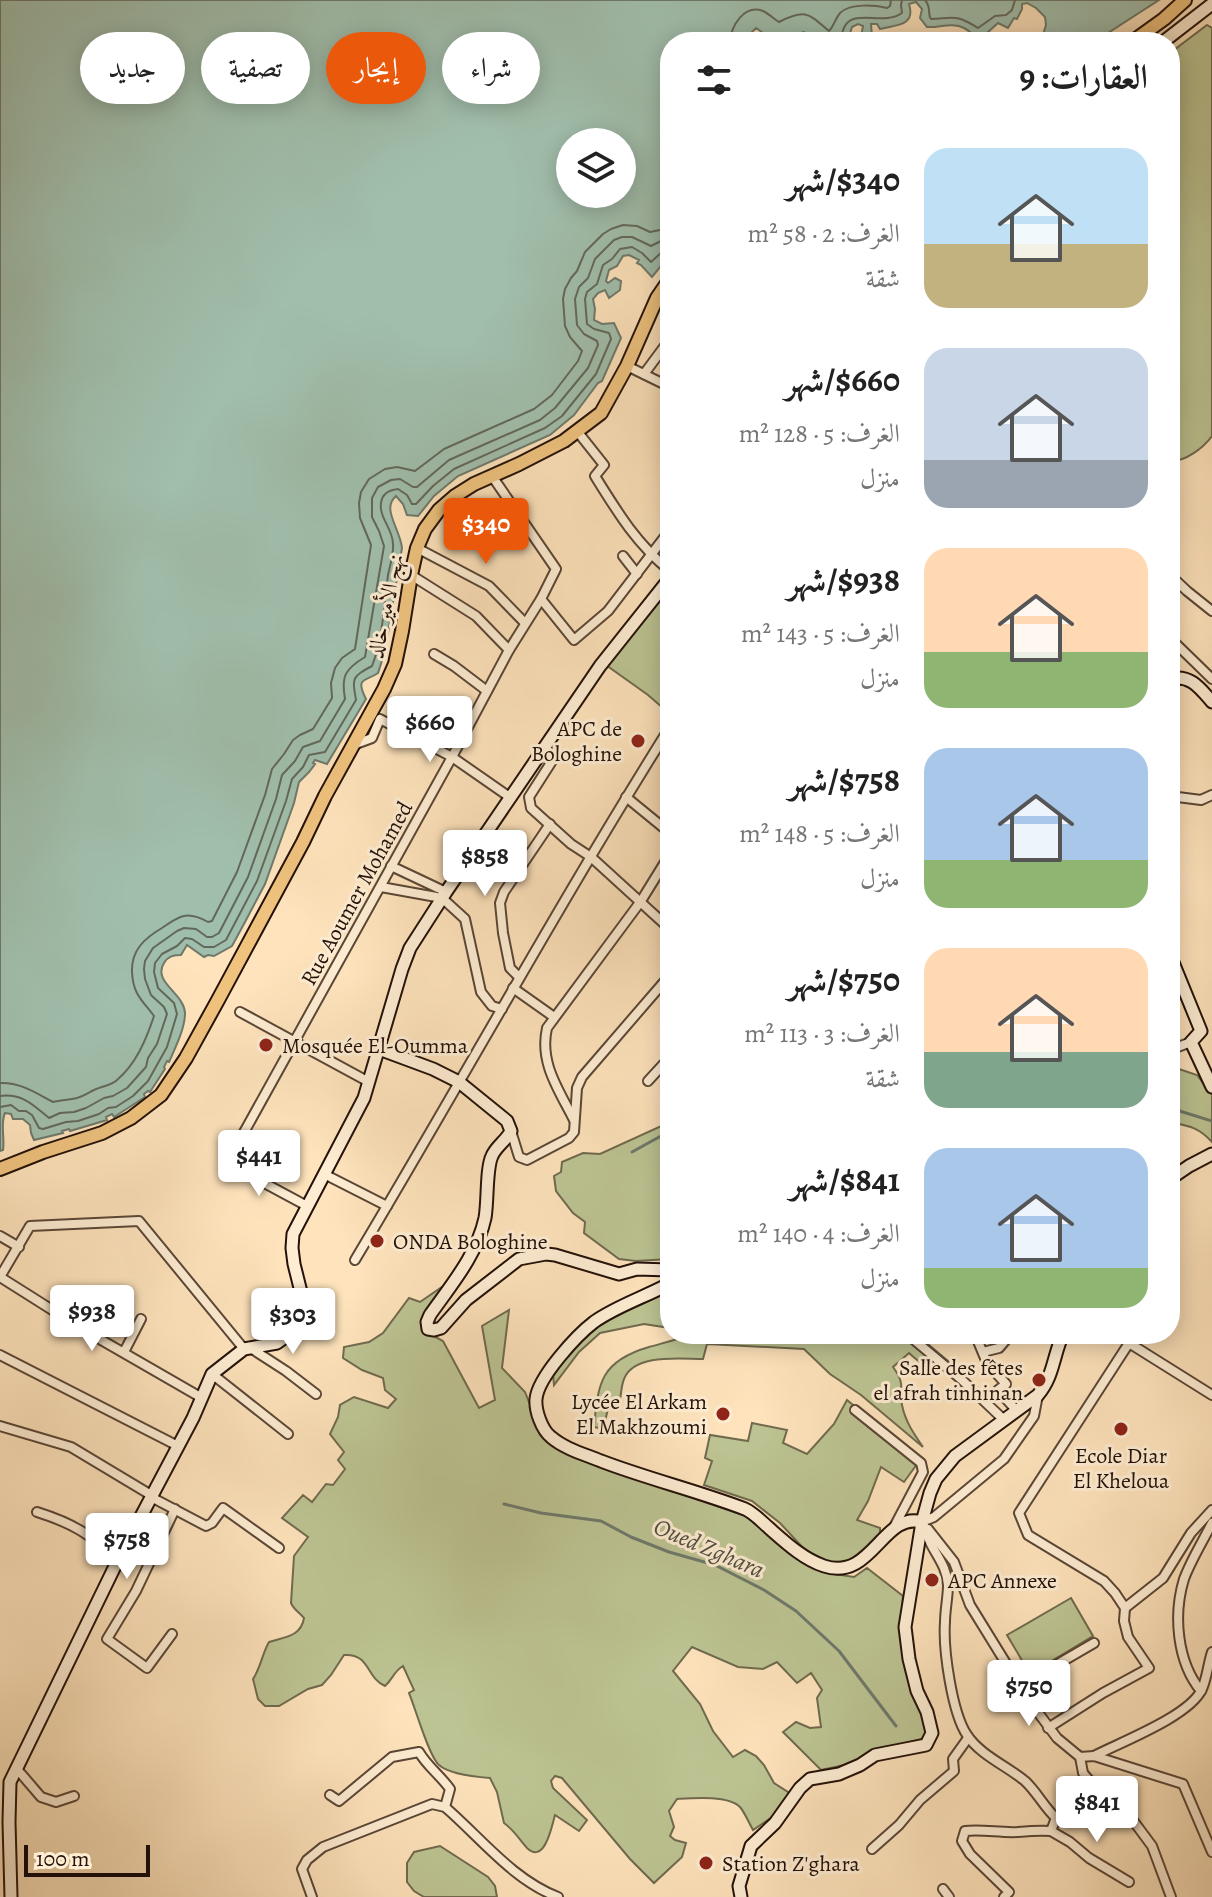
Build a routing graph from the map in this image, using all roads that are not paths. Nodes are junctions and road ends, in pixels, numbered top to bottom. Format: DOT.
graph roads {
  1 [pos="1185,0"];
  2 [pos="1212,4"];
  3 [pos="1146,32"];
  4 [pos="1175,32"];
  5 [pos="660,294"];
  6 [pos="657,298"];
  7 [pos="660,300"];
  8 [pos="660,352"];
  9 [pos="627,366"];
  10 [pos="644,374"];
  11 [pos="660,382"];
  12 [pos="577,431"];
  13 [pos="492,476"];
  14 [pos="660,542"];
  15 [pos="417,548"];
  16 [pos="650,554"];
  17 [pos="623,556"];
  18 [pos="660,562"];
  19 [pos="637,574"];
  20 [pos="411,575"];
  21 [pos="1180,584"];
  22 [pos="660,591"];
  23 [pos="541,599"];
  24 [pos="1212,611"];
  25 [pos="525,623"];
  26 [pos="1180,648"];
  27 [pos="509,650"];
  28 [pos="434,654"];
  29 [pos="1180,677"];
  30 [pos="1212,679"];
  31 [pos="487,691"];
  32 [pos="1212,702"];
  33 [pos="660,743"];
  34 [pos="352,745"];
  35 [pos="541,753"];
  36 [pos="452,757"];
  37 [pos="1212,795"];
  38 [pos="626,797"];
  39 [pos="1180,797"];
  40 [pos="511,798"];
  41 [pos="550,824"];
  42 [pos="660,825"];
  43 [pos="591,857"];
  44 [pos="391,866"];
  45 [pos="660,870"];
  46 [pos="381,887"];
  47 [pos="444,895"];
  48 [pos="641,901"];
  49 [pos="660,919"];
  50 [pos="1180,976"];
  51 [pos="519,977"];
  52 [pos="660,987"];
  53 [pos="513,988"];
  54 [pos="502,1009"];
  55 [pos="240,1012"];
  56 [pos="554,1017"];
  57 [pos="1206,1032"];
  58 [pos="295,1041"];
  59 [pos="1191,1042"];
  60 [pos="1180,1046"];
  61 [pos="379,1049"];
  62 [pos="660,1068"];
  63 [pos="648,1081"];
  64 [pos="369,1082"];
  65 [pos="459,1082"];
  66 [pos="1212,1087"];
  67 [pos="574,1120"];
  68 [pos="511,1131"];
  69 [pos="1212,1154"];
  70 [pos="0,1169"];
  71 [pos="1180,1170"];
  72 [pos="324,1174"];
  73 [pos="307,1206"];
  74 [pos="387,1206"];
  75 [pos="0,1236"];
  76 [pos="19,1247"];
  77 [pos="355,1260"];
  78 [pos="660,1270"];
  79 [pos="0,1277"];
  80 [pos="660,1288"];
  81 [pos="141,1319"];
  82 [pos="919,1344"];
  83 [pos="979,1344"];
  84 [pos="1002,1344"];
  85 [pos="1059,1344"];
  86 [pos="1128,1344"];
  87 [pos="1131,1344"];
  88 [pos="247,1348"];
  89 [pos="124,1352"];
  90 [pos="983,1352"];
  91 [pos="0,1355"];
  92 [pos="212,1374"];
  93 [pos="316,1394"];
  94 [pos="1038,1395"];
  95 [pos="1212,1395"];
  96 [pos="202,1398"];
  97 [pos="855,1410"];
  98 [pos="1017,1411"];
  99 [pos="1004,1420"];
  100 [pos="0,1426"];
  101 [pos="288,1434"];
  102 [pos="178,1446"];
  103 [pos="151,1496"];
  104 [pos="175,1509"];
  105 [pos="1212,1510"];
  106 [pos="37,1512"];
  107 [pos="922,1522"];
  108 [pos="1212,1523"];
  109 [pos="894,1527"];
  110 [pos="279,1548"];
  111 [pos="118,1560"];
  112 [pos="1125,1608"];
  113 [pos="172,1634"];
  114 [pos="1094,1643"];
  115 [pos="1212,1652"];
  116 [pos="1020,1686"];
  117 [pos="1201,1691"];
  118 [pos="1048,1728"];
  119 [pos="968,1738"];
  120 [pos="1094,1756"];
  121 [pos="1080,1757"];
  122 [pos="17,1769"];
  123 [pos="330,1795"];
  124 [pos="74,1796"];
  125 [pos="445,1807"];
  126 [pos="1051,1831"];
  127 [pos="872,1849"];
  128 [pos="1212,1852"];
  129 [pos="1129,1882"];
  130 [pos="739,1893"];
  131 [pos="1007,1894"];
  132 [pos="11,1897"];
  133 [pos="312,1897"];
  134 [pos="558,1897"];
  135 [pos="1018,1897"];
  136 [pos="1171,1897"];
  1 -- 3 [label="main road"];
  2 -- 4 [label="street"];
  5 -- 6 [label="main road, نهج الأمير خالد"];
  6 -- 7 [label="street"];
  6 -- 9 [label="main road, نهج الأمير خالد"];
  8 -- 10 [label="street"];
  9 -- 10 [label="street"];
  9 -- 12 [label="main road, نهج الأمير خالد"];
  10 -- 11 [label="street"];
  12 -- 13 [label="main road, نهج الأمير خالد"];
  12 -- 16 [label="street"];
  13 -- 15 [label="main road, نهج الأمير خالد"];
  13 -- 23 [label="street, Rue Aoumer Mohamed"];
  14 -- 16 [label="street"];
  15 -- 20 [label="main road, نهج الأمير خالد"];
  15 -- 25 [label="street"];
  16 -- 18 [label="street"];
  16 -- 19 [label="street"];
  17 -- 19 [label="street"];
  19 -- 23 [label="street"];
  20 -- 27 [label="street"];
  20 -- 34 [label="main road, نهج الأمير خالد"];
  21 -- 24 [label="street"];
  22 -- 35 [label="street"];
  23 -- 25 [label="street, Rue Aoumer Mohamed"];
  25 -- 27 [label="street, Rue Aoumer Mohamed"];
  26 -- 30 [label="street"];
  27 -- 31 [label="street, Rue Aoumer Mohamed"];
  28 -- 31 [label="street"];
  29 -- 32 [label="street"];
  31 -- 36 [label="street, Rue Aoumer Mohamed"];
  33 -- 38 [label="street"];
  34 -- 36 [label="street"];
  34 -- 70 [label="main road, نهج الأمير خالد"];
  35 -- 40 [label="street"];
  35 -- 41 [label="street"];
  36 -- 40 [label="street"];
  36 -- 44 [label="street, Rue Aoumer Mohamed"];
  37 -- 39 [label="street"];
  38 -- 42 [label="street"];
  38 -- 43 [label="street"];
  40 -- 47 [label="street"];
  41 -- 43 [label="street"];
  41 -- 51 [label="street"];
  43 -- 48 [label="street"];
  43 -- 51 [label="street"];
  44 -- 46 [label="street, Rue Aoumer Mohamed"];
  44 -- 47 [label="street"];
  45 -- 48 [label="street"];
  46 -- 47 [label="street"];
  46 -- 58 [label="street, Rue Aoumer Mohamed"];
  47 -- 54 [label="street"];
  47 -- 61 [label="street"];
  48 -- 49 [label="street"];
  48 -- 56 [label="street"];
  50 -- 57 [label="street"];
  51 -- 53 [label="street"];
  52 -- 67 [label="street"];
  53 -- 54 [label="street"];
  53 -- 56 [label="street"];
  54 -- 65 [label="street"];
  55 -- 58 [label="street"];
  56 -- 67 [label="street"];
  57 -- 59 [label="street"];
  58 -- 64 [label="street"];
  58 -- 73 [label="street, Rue Aoumer Mohamed"];
  59 -- 60 [label="street"];
  59 -- 66 [label="street"];
  61 -- 64 [label="street"];
  61 -- 65 [label="street"];
  62 -- 63 [label="street"];
  64 -- 72 [label="street"];
  65 -- 68 [label="street"];
  65 -- 74 [label="street"];
  67 -- 68 [label="street"];
  68 -- 78 [label="street"];
  69 -- 71 [label="street"];
  72 -- 73 [label="street"];
  72 -- 74 [label="street"];
  73 -- 88 [label="street"];
  74 -- 77 [label="street"];
  75 -- 76 [label="street"];
  76 -- 79 [label="street"];
  76 -- 88 [label="street"];
  79 -- 89 [label="street"];
  80 -- 109 [label="street"];
  81 -- 89 [label="street"];
  82 -- 99 [label="street"];
  83 -- 90 [label="street"];
  84 -- 90 [label="street"];
  85 -- 94 [label="street"];
  86 -- 112 [label="street"];
  87 -- 95 [label="street"];
  88 -- 92 [label="street"];
  88 -- 93 [label="street"];
  89 -- 96 [label="street"];
  90 -- 98 [label="street"];
  91 -- 102 [label="street"];
  92 -- 96 [label="street"];
  92 -- 101 [label="street"];
  94 -- 98 [label="street"];
  94 -- 107 [label="street"];
  96 -- 102 [label="street"];
  97 -- 109 [label="street"];
  98 -- 99 [label="street"];
  99 -- 107 [label="street"];
  100 -- 103 [label="street"];
  102 -- 103 [label="street"];
  103 -- 104 [label="street"];
  103 -- 111 [label="street"];
  104 -- 110 [label="street"];
  104 -- 113 [label="street"];
  105 -- 112 [label="street"];
  106 -- 111 [label="street"];
  107 -- 109 [label="street"];
  107 -- 116 [label="street"];
  107 -- 119 [label="street"];
  107 -- 130 [label="street"];
  108 -- 117 [label="street"];
  111 -- 122 [label="street"];
  112 -- 118 [label="street"];
  114 -- 116 [label="street"];
  115 -- 117 [label="street"];
  116 -- 118 [label="street"];
  117 -- 120 [label="street"];
  118 -- 121 [label="street"];
  119 -- 126 [label="street"];
  119 -- 127 [label="street"];
  120 -- 121 [label="street"];
  120 -- 128 [label="street"];
  121 -- 136 [label="street"];
  122 -- 124 [label="street"];
  122 -- 132 [label="street"];
  123 -- 125 [label="street"];
  125 -- 133 [label="street"];
  125 -- 134 [label="street"];
  126 -- 129 [label="street"];
  126 -- 131 [label="street"];
  131 -- 135 [label="street"];
}
